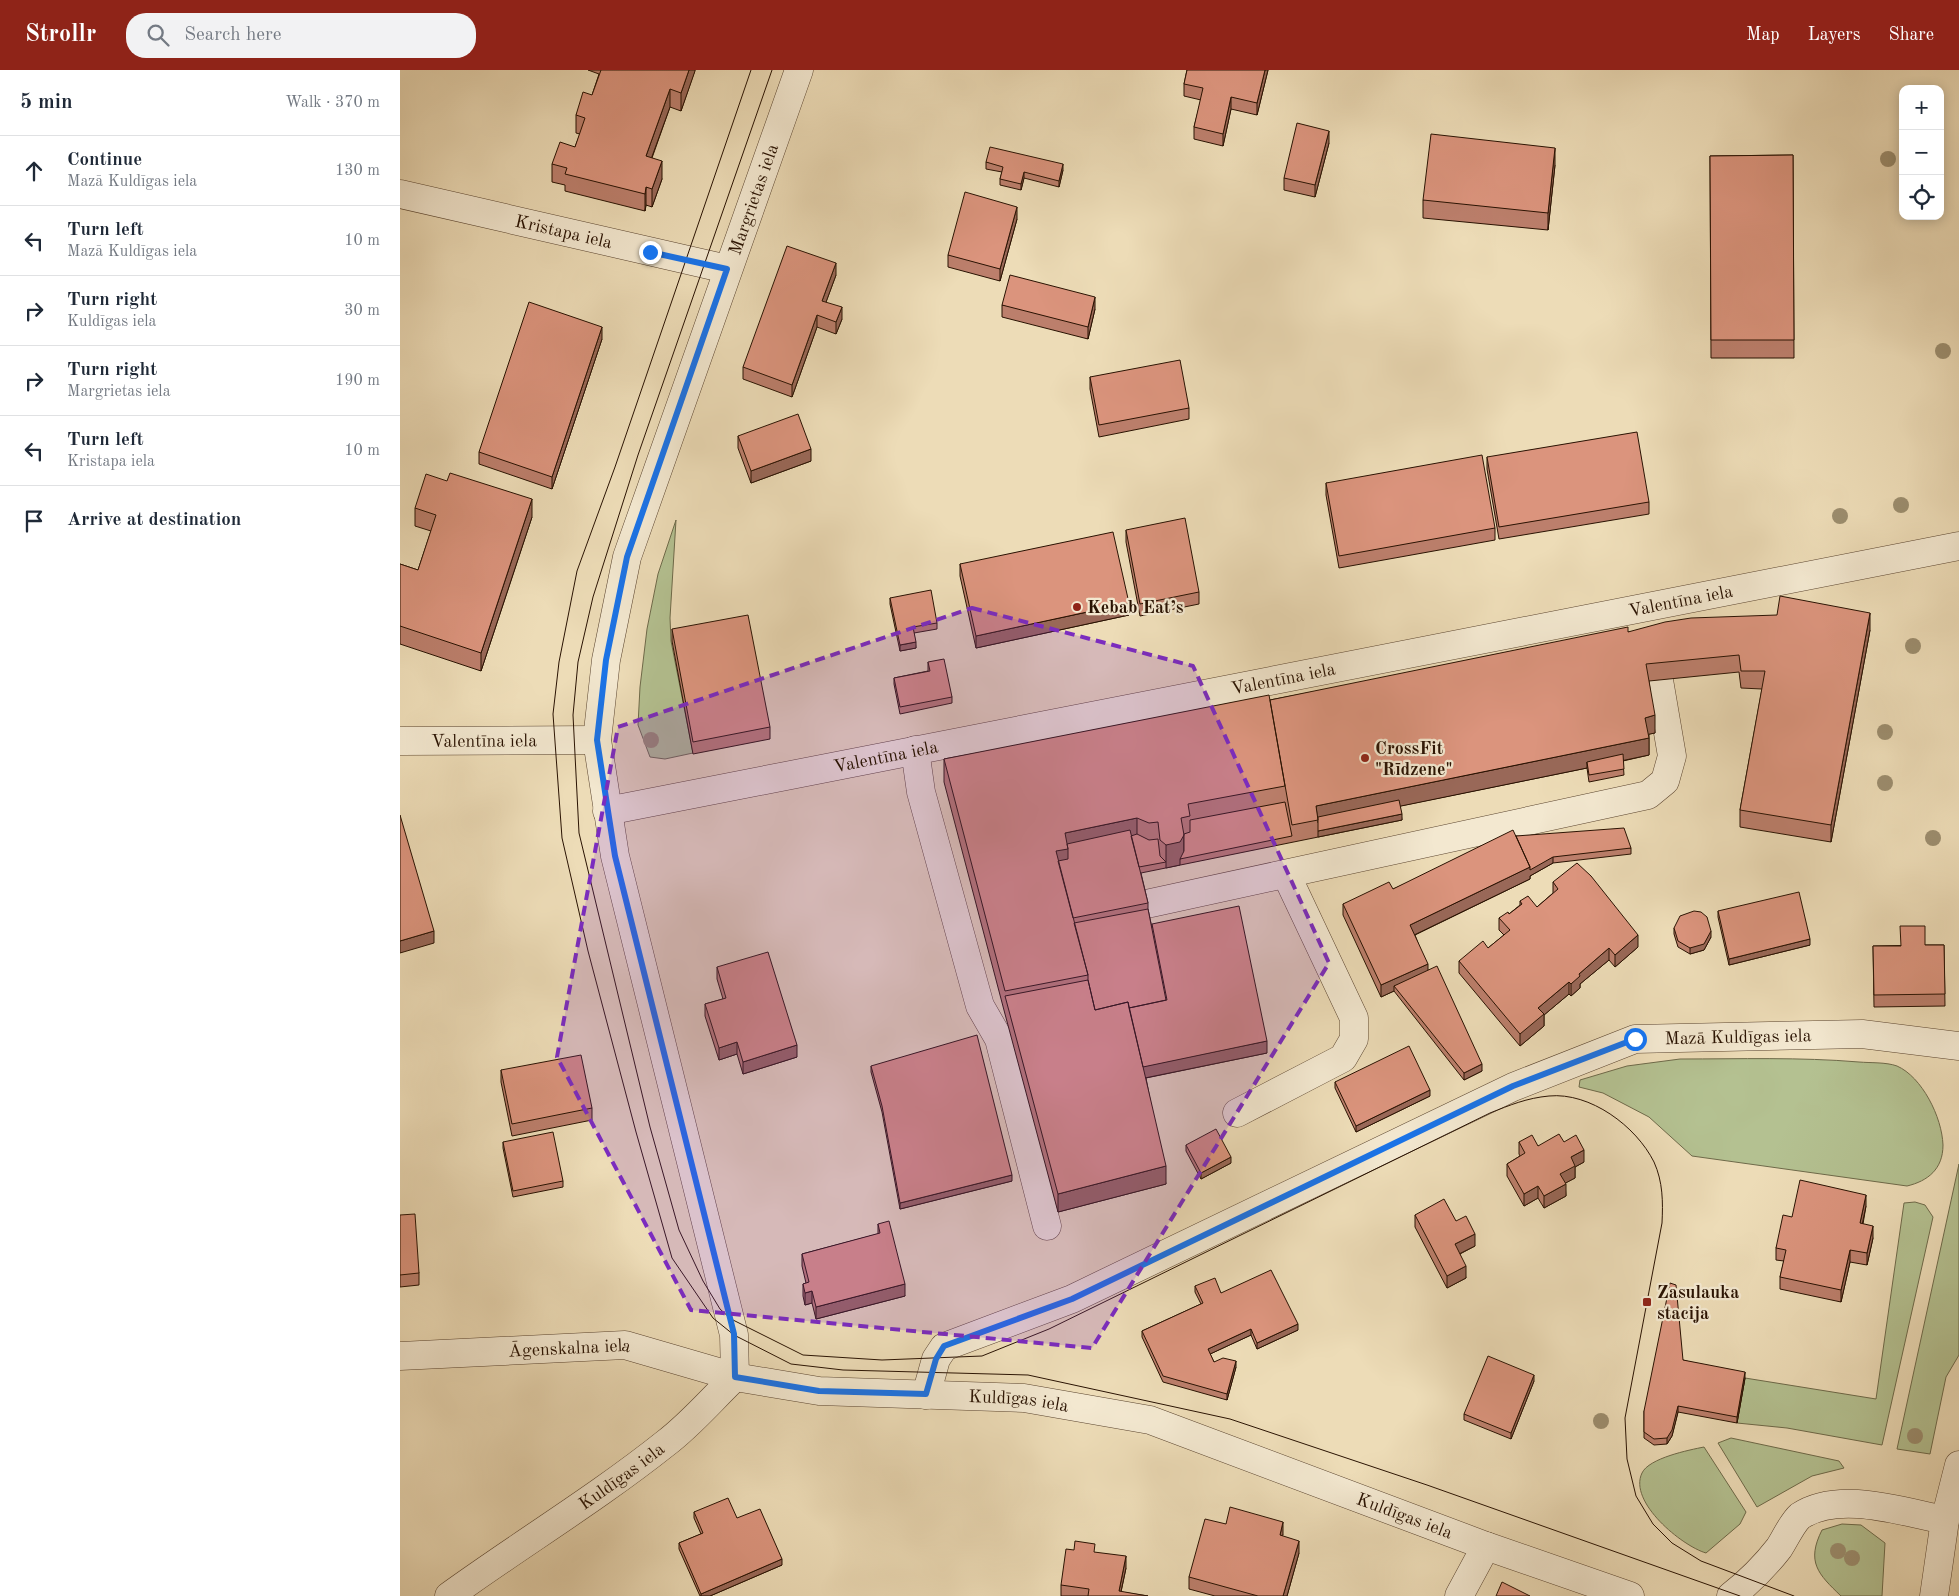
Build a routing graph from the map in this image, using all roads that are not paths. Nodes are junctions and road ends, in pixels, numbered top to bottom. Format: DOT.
graph roads {
  1 [pos="799,70"];
  2 [pos="400,194"];
  3 [pos="727,269"];
  4 [pos="1959,546"];
  5 [pos="1659,680"];
  6 [pos="597,740"];
  7 [pos="400,741"];
  8 [pos="915,750"];
  9 [pos="607,811"];
  10 [pos="1286,874"];
  11 [pos="1151,903"];
  12 [pos="1959,1046"];
  13 [pos="1237,1113"];
  14 [pos="1047,1226"];
  15 [pos="400,1356"];
  16 [pos="735,1377"];
  17 [pos="926,1394"];
  18 [pos="1959,1465"];
  19 [pos="1945,1520"];
  20 [pos="1486,1546"];
  21 [pos="449,1596"];
  22 [pos="1458,1596"];
  23 [pos="1630,1596"];
  24 [pos="1731,1596"];
  25 [pos="1934,1596"];
  1 -- 3 [label="street, Margrietas iela"];
  2 -- 3 [label="street, Kristapa iela"];
  3 -- 6 [label="street, Margrietas iela"];
  4 -- 8 [label="street, Valentīna iela"];
  5 -- 10 [label="street"];
  6 -- 7 [label="street, Valentīna iela"];
  6 -- 9 [label="street, Margrietas iela"];
  8 -- 9 [label="street, Valentīna iela"];
  8 -- 14 [label="street"];
  9 -- 16 [label="street, Margrietas iela"];
  10 -- 11 [label="street"];
  10 -- 13 [label="street"];
  12 -- 17 [label="street, Mazā Kuldīgas iela"];
  15 -- 16 [label="street, Āgenskalna iela"];
  16 -- 17 [label="street, Kuldīgas iela"];
  16 -- 21 [label="street, Kuldīgas iela"];
  17 -- 20 [label="street, Kuldīgas iela"];
  18 -- 19 [label="street"];
  19 -- 24 [label="street"];
  19 -- 25 [label="street"];
  20 -- 22 [label="street"];
  20 -- 23 [label="street, Kuldīgas iela"];
}
